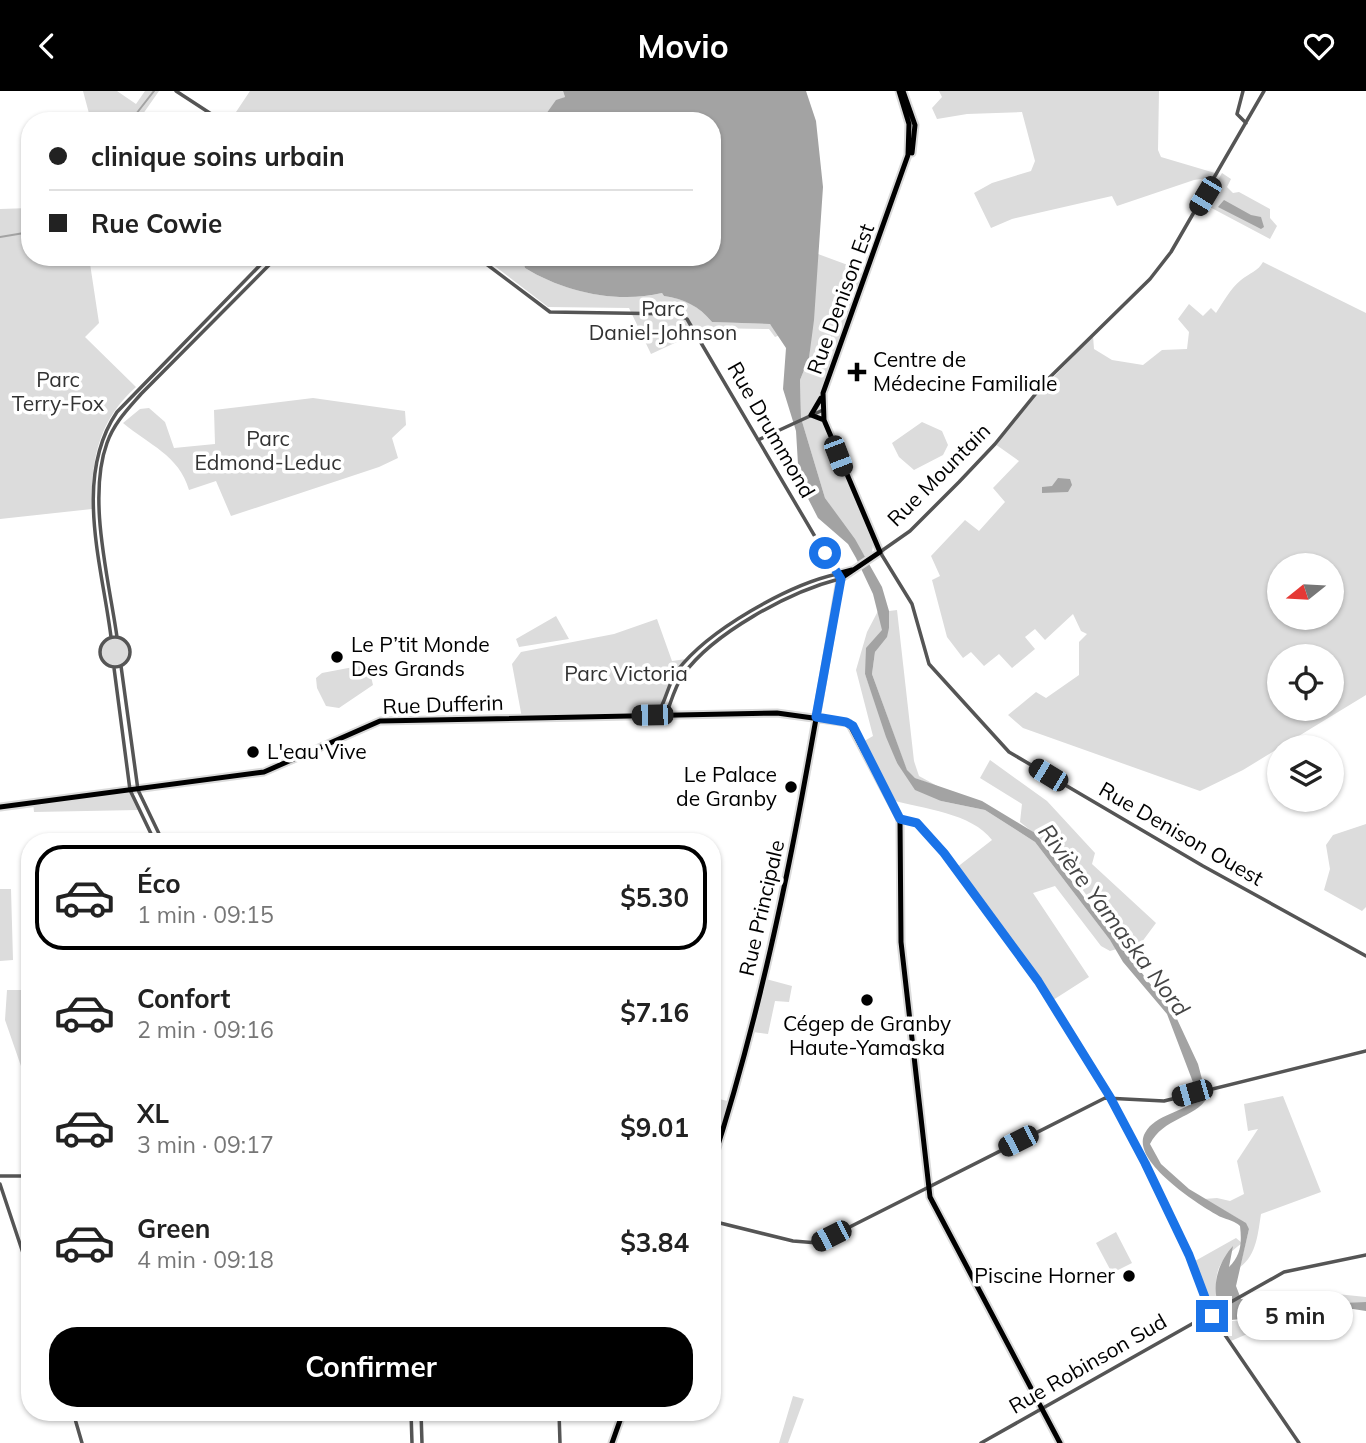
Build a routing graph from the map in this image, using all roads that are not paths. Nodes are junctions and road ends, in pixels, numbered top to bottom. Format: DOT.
graph roads {
  1 [pos="176,91"];
  2 [pos="901,91"];
  3 [pos="1243,91"];
  4 [pos="1264,91"];
  5 [pos="208,112"];
  6 [pos="1246,123"];
  7 [pos="259,266"];
  8 [pos="268,266"];
  9 [pos="489,266"];
  10 [pos="829,376"];
  11 [pos="823,393"];
  12 [pos="825,410"];
  13 [pos="809,416"];
  14 [pos="824,420"];
  15 [pos="831,437"];
  16 [pos="758,440"];
  17 [pos="100,502"];
  18 [pos="93,504"];
  19 [pos="877,554"];
  20 [pos="839,576"];
  21 [pos="111,637"];
  22 [pos="117,637"];
  23 [pos="121,667"];
  24 [pos="114,668"];
  25 [pos="657,715"];
  26 [pos="666,715"];
  27 [pos="816,717"];
  28 [pos="130,790"];
  29 [pos="138,790"];
  30 [pos="0,807"];
  31 [pos="900,819"];
  32 [pos="151,833"];
  33 [pos="159,833"];
  34 [pos="1366,957"];
  35 [pos="1366,1051"];
  36 [pos="1110,1097"];
  37 [pos="721,1136"];
  38 [pos="0,1176"];
  39 [pos="21,1176"];
  40 [pos="0,1184"];
  41 [pos="928,1186"];
  42 [pos="721,1223"];
  43 [pos="21,1247"];
  44 [pos="1366,1255"];
  45 [pos="1212,1312"];
  46 [pos="1041,1409"];
  47 [pos="76,1421"];
  48 [pos="411,1421"];
  49 [pos="421,1421"];
  50 [pos="559,1421"];
  51 [pos="620,1421"];
  52 [pos="82,1443"];
  53 [pos="412,1443"];
  54 [pos="422,1443"];
  55 [pos="560,1443"];
  56 [pos="612,1443"];
  57 [pos="981,1443"];
  58 [pos="1060,1443"];
  59 [pos="1300,1443"];
  1 -- 5 [label="street"];
  2 -- 10 [label="main road, Rue Denison Est"];
  3 -- 6 [label="street"];
  4 -- 6 [label="street, Rue Mountain"];
  6 -- 19 [label="street, Rue Mountain"];
  7 -- 18 [label="street"];
  8 -- 17 [label="street"];
  9 -- 16 [label="street, Rue Drummond"];
  10 -- 11 [label="main road, Rue Denison Est"];
  10 -- 12 [label="main road"];
  11 -- 12 [label="main road, Rue Denison Est"];
  11 -- 13 [label="main road"];
  12 -- 13 [label="street"];
  12 -- 14 [label="main road, Rue Denison Est"];
  12 -- 15 [label="main road"];
  13 -- 14 [label="main road"];
  13 -- 16 [label="street"];
  14 -- 15 [label="main road, Rue Denison Est"];
  15 -- 19 [label="main road, Rue Denison Est"];
  16 -- 20 [label="street, Rue Drummond"];
  17 -- 18 [label="street"];
  17 -- 22 [label="street"];
  18 -- 21 [label="street"];
  19 -- 20 [label="main road, Rue Mountain"];
  19 -- 34 [label="street, Rue Denison Ouest"];
  20 -- 25 [label="street"];
  20 -- 26 [label="street"];
  20 -- 27 [label="main road, Rue Principale"];
  21 -- 22 [label="street"];
  21 -- 24 [label="street"];
  22 -- 23 [label="street"];
  23 -- 24 [label="street"];
  23 -- 29 [label="street"];
  24 -- 28 [label="street"];
  25 -- 26 [label="main road, Rue Dufferin"];
  25 -- 29 [label="main road, Rue Dufferin"];
  26 -- 27 [label="main road, Rue Dufferin"];
  27 -- 31 [label="main road, Rue Dufferin"];
  27 -- 37 [label="main road, Rue Principale"];
  28 -- 29 [label="main road, Rue Dufferin"];
  28 -- 30 [label="main road, Rue Dufferin"];
  28 -- 32 [label="street"];
  29 -- 33 [label="street"];
  31 -- 36 [label="street"];
  31 -- 41 [label="main road"];
  35 -- 36 [label="street"];
  36 -- 41 [label="street"];
  36 -- 45 [label="street"];
  38 -- 39 [label="street"];
  40 -- 43 [label="street"];
  41 -- 42 [label="street"];
  41 -- 46 [label="main road"];
  44 -- 45 [label="street, Rue Robinson Sud"];
  45 -- 46 [label="street, Rue Robinson Sud"];
  45 -- 59 [label="street"];
  46 -- 57 [label="street, Rue Robinson Sud"];
  46 -- 58 [label="main road"];
  47 -- 52 [label="street"];
  48 -- 53 [label="street"];
  49 -- 54 [label="street"];
  50 -- 55 [label="street"];
  51 -- 56 [label="main road"];
}
